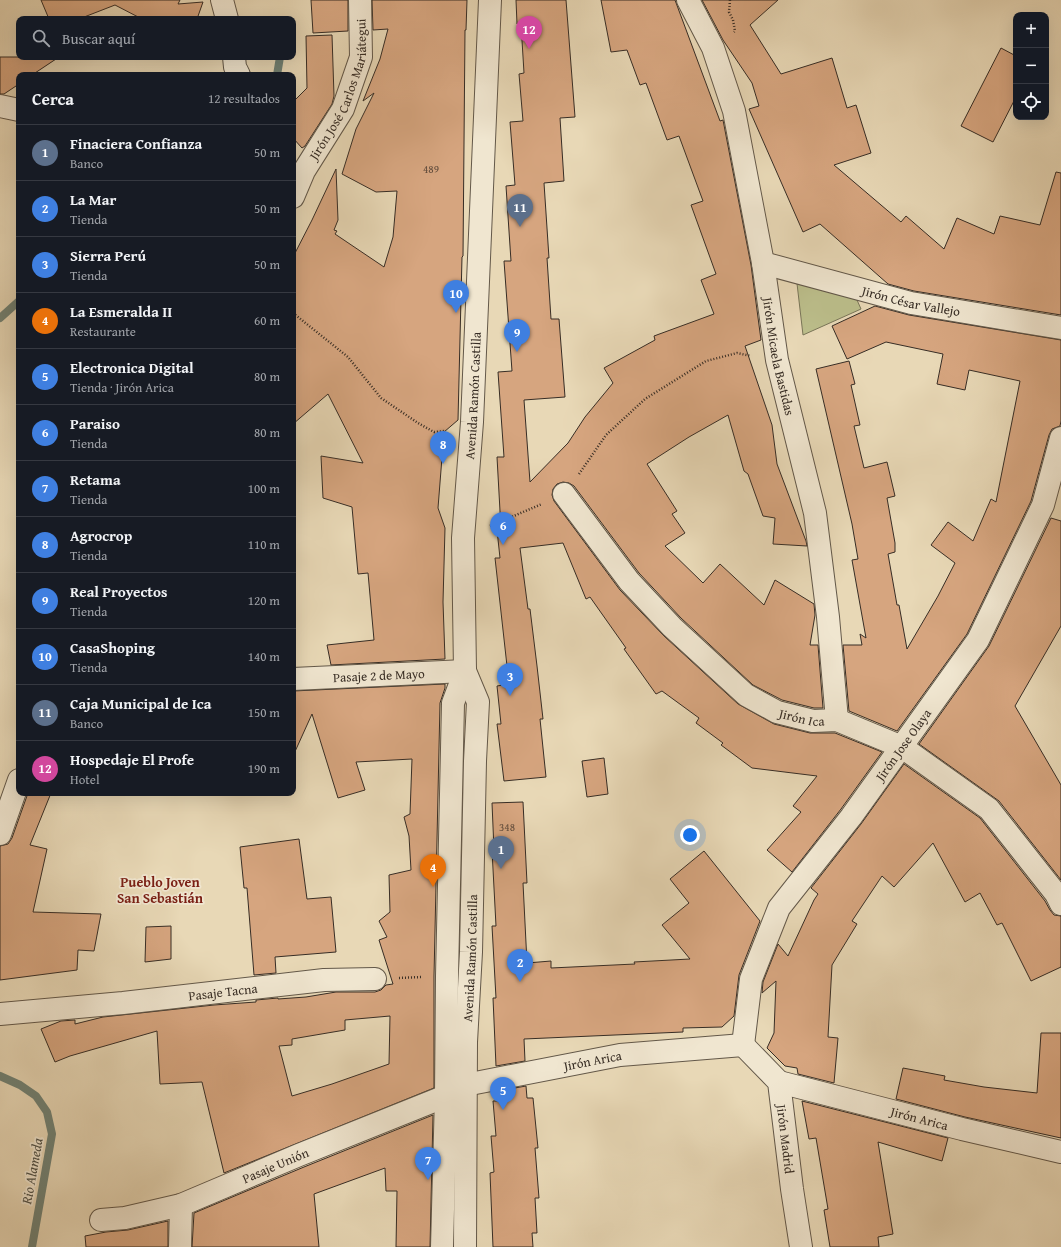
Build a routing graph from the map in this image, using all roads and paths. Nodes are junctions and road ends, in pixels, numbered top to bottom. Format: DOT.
graph roads {
  1 [pos="222,0"];
  2 [pos="360,0"];
  3 [pos="490,0"];
  4 [pos="688,0"];
  5 [pos="226,16"];
  6 [pos="0,106"];
  7 [pos="16,109"];
  8 [pos="298,164"];
  9 [pos="296,177"];
  10 [pos="763,263"];
  11 [pos="296,315"];
  12 [pos="1061,328"];
  13 [pos="777,360"];
  14 [pos="472,422"];
  15 [pos="1061,438"];
  16 [pos="564,494"];
  17 [pos="1052,505"];
  18 [pos="464,538"];
  19 [pos="465,671"];
  20 [pos="296,679"];
  21 [pos="837,720"];
  22 [pos="902,747"];
  23 [pos="16,789"];
  24 [pos="0,834"];
  25 [pos="1061,904"];
  26 [pos="447,976"];
  27 [pos="375,979"];
  28 [pos="0,1014"];
  29 [pos="744,1045"];
  30 [pos="779,1082"];
  31 [pos="465,1085"];
  32 [pos="446,1096"];
  33 [pos="1061,1152"];
  34 [pos="181,1205"];
  35 [pos="101,1220"];
  36 [pos="180,1247"];
  37 [pos="442,1247"];
  38 [pos="465,1247"];
  39 [pos="801,1247"];
  1 -- 5 [label="street"];
  2 -- 8 [label="street, Jirón José Carlos Mariátegui"];
  3 -- 14 [label="street, Avenida Ramón Castilla"];
  4 -- 10 [label="street, Jirón Micaela Bastidas"];
  6 -- 7 [label="street"];
  8 -- 9 [label="street, Jirón José Carlos Mariátegui"];
  10 -- 12 [label="street, Jirón César Vallejo"];
  10 -- 13 [label="street, Jirón Micaela Bastidas"];
  11 -- 14 [label="path"];
  13 -- 16 [label="path"];
  13 -- 21 [label="street, Jirón Micaela Bastidas"];
  14 -- 18 [label="street, Avenida Ramón Castilla"];
  15 -- 17 [label="street, Jirón Jose Olaya"];
  16 -- 18 [label="path"];
  16 -- 21 [label="street, Jirón Ica"];
  17 -- 22 [label="street, Jirón Jose Olaya"];
  18 -- 19 [label="street, Avenida Ramón Castilla"];
  19 -- 20 [label="street, Pasaje 2 de Mayo"];
  19 -- 26 [label="street, Avenida Ramón Castilla"];
  19 -- 31 [label="street, Avenida Ramón Castilla"];
  21 -- 22 [label="street, Jirón Ica"];
  22 -- 25 [label="street, Jirón Ica"];
  22 -- 29 [label="street, Jirón Jose Olaya"];
  23 -- 24 [label="street"];
  26 -- 27 [label="path"];
  26 -- 32 [label="street, Avenida Ramón Castilla"];
  27 -- 28 [label="street, Pasaje Tacna"];
  29 -- 30 [label="street"];
  29 -- 31 [label="street, Jirón Arica"];
  30 -- 33 [label="street, Jirón Arica"];
  30 -- 39 [label="street, Jirón Madrid"];
  31 -- 32 [label="street, Jirón Arica"];
  31 -- 38 [label="street, Avenida Ramón Castilla"];
  32 -- 34 [label="street, Pasaje Unión"];
  32 -- 37 [label="street, Avenida Ramón Castilla"];
  34 -- 35 [label="street, Pasaje Unión"];
  34 -- 36 [label="street"];
}
